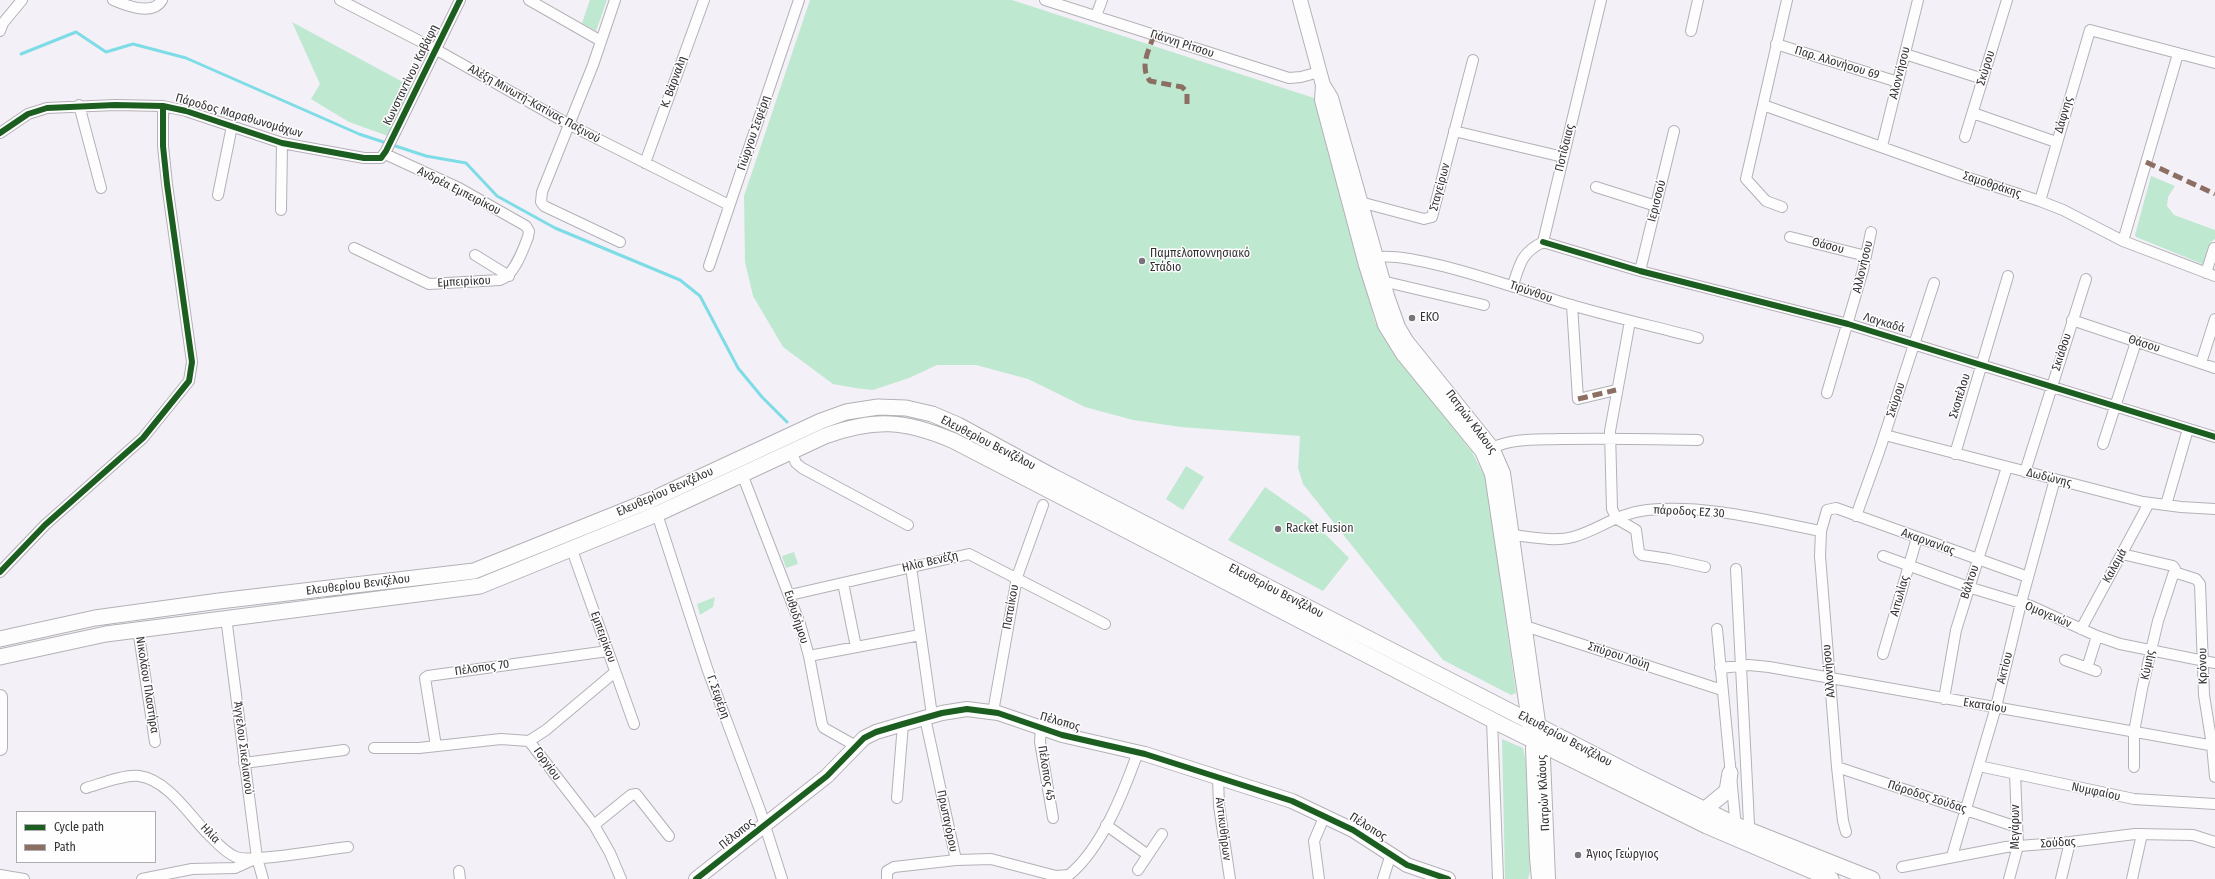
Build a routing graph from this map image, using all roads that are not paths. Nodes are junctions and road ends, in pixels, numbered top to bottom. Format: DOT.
graph roads {
  1 [pos="22,0"];
  2 [pos="114,0"];
  3 [pos="162,0"];
  4 [pos="340,0"];
  5 [pos="460,0"];
  6 [pos="529,0"];
  7 [pos="615,0"];
  8 [pos="704,0"];
  9 [pos="799,0"];
  10 [pos="1045,0"];
  11 [pos="1102,0"];
  12 [pos="1300,0"];
  13 [pos="1601,0"];
  14 [pos="1698,0"];
  15 [pos="1787,0"];
  16 [pos="1918,0"];
  17 [pos="2007,0"];
  18 [pos="354,3"];
  19 [pos="1096,16"];
  20 [pos="0,31"];
  21 [pos="1691,31"];
  22 [pos="601,41"];
  23 [pos="1776,44"];
  24 [pos="435,49"];
  25 [pos="1905,54"];
  26 [pos="2178,54"];
  27 [pos="1473,60"];
  28 [pos="2215,63"];
  29 [pos="1319,72"];
  30 [pos="1983,79"];
  31 [pos="1898,82"];
  32 [pos="1323,85"];
  33 [pos="1763,105"];
  34 [pos="79,106"];
  35 [pos="163,106"];
  36 [pos="1973,112"];
  37 [pos="232,126"];
  38 [pos="570,126"];
  39 [pos="1674,130"];
  40 [pos="1454,131"];
  41 [pos="0,133"];
  42 [pos="1965,137"];
  43 [pos="2056,142"];
  44 [pos="282,143"];
  45 [pos="1882,146"];
  46 [pos="384,155"];
  47 [pos="1563,157"];
  48 [pos="645,163"];
  49 [pos="1596,187"];
  50 [pos="101,188"];
  51 [pos="218,195"];
  52 [pos="2040,200"];
  53 [pos="1360,202"];
  54 [pos="729,205"];
  55 [pos="1656,206"];
  56 [pos="1782,207"];
  57 [pos="281,210"];
  58 [pos="1871,232"];
  59 [pos="1790,236"];
  60 [pos="2123,241"];
  61 [pos="620,242"];
  62 [pos="1543,242"];
  63 [pos="354,248"];
  64 [pos="2214,248"];
  65 [pos="475,255"];
  66 [pos="1866,256"];
  67 [pos="1370,261"];
  68 [pos="709,266"];
  69 [pos="1640,271"];
  70 [pos="2210,275"];
  71 [pos="509,276"];
  72 [pos="2008,276"];
  73 [pos="2086,279"];
  74 [pos="1382,281"];
  75 [pos="1934,283"];
  76 [pos="1513,285"];
  77 [pos="1484,305"];
  78 [pos="1572,305"];
  79 [pos="2215,319"];
  80 [pos="2072,320"];
  81 [pos="1630,321"];
  82 [pos="1848,324"];
  83 [pos="1698,338"];
  84 [pos="2136,342"];
  85 [pos="1914,343"];
  86 [pos="2201,363"];
  87 [pos="1981,364"];
  88 [pos="2215,368"];
  89 [pos="2051,386"];
  90 [pos="1616,390"];
  91 [pos="1827,393"];
  92 [pos="2115,407"];
  93 [pos="2188,429"];
  94 [pos="1885,435"];
  95 [pos="2215,437"];
  96 [pos="1609,438"];
  97 [pos="1698,440"];
  98 [pos="2103,444"];
  99 [pos="1492,448"];
  100 [pos="791,451"];
  101 [pos="1955,454"];
  102 [pos="2007,467"];
  103 [pos="2025,472"];
  104 [pos="742,474"];
  105 [pos="2055,479"];
  106 [pos="2150,503"];
  107 [pos="1043,505"];
  108 [pos="2166,505"];
  109 [pos="2215,508"];
  110 [pos="1827,510"];
  111 [pos="656,514"];
  112 [pos="1856,516"];
  113 [pos="1616,518"];
  114 [pos="908,525"];
  115 [pos="1821,531"];
  116 [pos="1513,535"];
  117 [pos="1917,538"];
  118 [pos="572,550"];
  119 [pos="2122,554"];
  120 [pos="1883,556"];
  121 [pos="1978,560"];
  122 [pos="1909,564"];
  123 [pos="910,566"];
  124 [pos="1705,567"];
  125 [pos="1736,569"];
  126 [pos="2174,569"];
  127 [pos="0,572"];
  128 [pos="1017,577"];
  129 [pos="2028,577"];
  130 [pos="843,583"];
  131 [pos="1968,586"];
  132 [pos="790,595"];
  133 [pos="2021,603"];
  134 [pos="226,617"];
  135 [pos="1105,624"];
  136 [pos="1520,626"];
  137 [pos="1717,628"];
  138 [pos="138,629"];
  139 [pos="2081,629"];
  140 [pos="920,635"];
  141 [pos="2098,636"];
  142 [pos="0,639"];
  143 [pos="856,647"];
  144 [pos="608,651"];
  145 [pos="2150,652"];
  146 [pos="1883,654"];
  147 [pos="809,656"];
  148 [pos="0,657"];
  149 [pos="2065,660"];
  150 [pos="2203,661"];
  151 [pos="2215,663"];
  152 [pos="1741,666"];
  153 [pos="1720,668"];
  154 [pos="615,672"];
  155 [pos="1830,679"];
  156 [pos="1722,690"];
  157 [pos="0,697"];
  158 [pos="1944,699"];
  159 [pos="1996,708"];
  160 [pos="993,712"];
  161 [pos="0,714"];
  162 [pos="928,717"];
  163 [pos="1492,720"];
  164 [pos="634,724"];
  165 [pos="903,724"];
  166 [pos="1041,728"];
  167 [pos="1535,732"];
  168 [pos="2134,732"];
  169 [pos="529,741"];
  170 [pos="155,742"];
  171 [pos="436,746"];
  172 [pos="856,746"];
  173 [pos="2214,746"];
  174 [pos="0,748"];
  175 [pos="374,748"];
  176 [pos="344,750"];
  177 [pos="1138,752"];
  178 [pos="244,763"];
  179 [pos="1979,766"];
  180 [pos="1836,767"];
  181 [pos="2134,767"];
  182 [pos="1730,773"];
  183 [pos="2014,774"];
  184 [pos="2215,777"];
  185 [pos="1218,778"];
  186 [pos="86,788"];
  187 [pos="896,798"];
  188 [pos="2215,804"];
  189 [pos="1704,810"];
  190 [pos="1966,810"];
  191 [pos="1325,815"];
  192 [pos="1053,818"];
  193 [pos="594,825"];
  194 [pos="765,825"];
  195 [pos="1106,826"];
  196 [pos="2017,827"];
  197 [pos="1741,832"];
  198 [pos="1846,832"];
  199 [pos="1162,834"];
  200 [pos="2142,834"];
  201 [pos="669,836"];
  202 [pos="2070,842"];
  203 [pos="2215,842"];
  204 [pos="2018,846"];
  205 [pos="348,847"];
  206 [pos="1391,854"];
  207 [pos="1148,855"];
  208 [pos="1952,856"];
  209 [pos="257,858"];
  210 [pos="956,860"];
  211 [pos="1902,867"];
  212 [pos="1138,870"];
  213 [pos="0,876"];
  214 [pos="24,879"];
  215 [pos="142,879"];
  216 [pos="263,879"];
  217 [pos="621,879"];
  218 [pos="696,879"];
  219 [pos="782,879"];
  220 [pos="887,879"];
  221 [pos="1230,879"];
  222 [pos="1319,879"];
  223 [pos="1383,879"];
  224 [pos="1448,879"];
  225 [pos="1498,879"];
  226 [pos="1539,879"];
  227 [pos="1548,879"];
  228 [pos="1830,879"];
  229 [pos="1872,879"];
  230 [pos="2009,879"];
  231 [pos="2061,879"];
  232 [pos="2132,879"];
  1 -- 20 [label="street"];
  2 -- 3 [label="street"];
  4 -- 18 [label="street, Αλέξη Μινωτή-Κατίνας Παξινού"];
  5 -- 24 [label="street, Κωνσταντίνου Καβάφη"];
  6 -- 22 [label="street"];
  7 -- 22 [label="street"];
  8 -- 48 [label="street, Κ. Βάρναλη"];
  9 -- 54 [label="street, Γιώργου Σεφέρη"];
  10 -- 19 [label="street, Γιάννη Ρίτσου"];
  11 -- 19 [label="street"];
  12 -- 29 [label="main road, Πατρών Κλάους"];
  13 -- 47 [label="street, Ποτίδαιας"];
  14 -- 21 [label="street"];
  15 -- 23 [label="street"];
  16 -- 25 [label="street, Αλοννήσου"];
  17 -- 30 [label="street, Σκύρου"];
  18 -- 24 [label="street, Αλέξη Μινωτή-Κατίνας Παξινού"];
  19 -- 29 [label="street, Γιάννη Ρίτσου"];
  22 -- 38 [label="street"];
  23 -- 31 [label="street, Παρ. Αλονήσου 69"];
  23 -- 33 [label="street"];
  24 -- 38 [label="street, Αλέξη Μινωτή-Κατίνας Παξινού"];
  24 -- 46 [label="street, Κωνσταντίνου Καβάφη"];
  25 -- 30 [label="street"];
  25 -- 31 [label="street, Αλοννήσου"];
  26 -- 28 [label="street"];
  26 -- 43 [label="street, Δάφνης"];
  26 -- 60 [label="street"];
  27 -- 40 [label="street, Σταγείρων"];
  29 -- 32 [label="main road, Πατρών Κλάους"];
  30 -- 36 [label="street, Σκύρου"];
  31 -- 45 [label="street, Αλοννήσου"];
  32 -- 53 [label="main road, Πατρών Κλάους"];
  32 -- 67 [label="main road, Πατρών Κλάους"];
  33 -- 45 [label="street, Σαμοθράκης"];
  33 -- 56 [label="street"];
  34 -- 35 [label="street, Πάροδος Μαραθωνομάχων"];
  34 -- 41 [label="street, Πάροδος Μαραθωνομάχων"];
  34 -- 50 [label="street"];
  35 -- 37 [label="street, Πάροδος Μαραθωνομάχων"];
  35 -- 127 [label="street"];
  36 -- 42 [label="street, Σκύρου"];
  36 -- 43 [label="street"];
  37 -- 44 [label="street, Πάροδος Μαραθωνομάχων"];
  37 -- 51 [label="street"];
  38 -- 48 [label="street, Αλέξη Μινωτή-Κατίνας Παξινού"];
  38 -- 61 [label="street"];
  39 -- 55 [label="street, Ιερισσού"];
  40 -- 47 [label="street"];
  40 -- 53 [label="street, Σταγείρων"];
  43 -- 52 [label="street, Δάφνης"];
  44 -- 46 [label="street, Πάροδος Μαραθωνομάχων"];
  44 -- 57 [label="street"];
  45 -- 52 [label="street, Σαμοθράκης"];
  46 -- 71 [label="street, Ανδρέα Εμπειρίκου"];
  47 -- 62 [label="street, Ποτίδαιας"];
  48 -- 54 [label="street, Αλέξη Μινωτή-Κατίνας Παξινού"];
  49 -- 55 [label="street"];
  52 -- 60 [label="street, Σαμοθράκης"];
  53 -- 67 [label="main road, Πατρών Κλάους"];
  54 -- 68 [label="street, Γιώργου Σεφέρη"];
  55 -- 69 [label="street, Ιερισσού"];
  58 -- 66 [label="street, Αλλονήσου"];
  59 -- 66 [label="street, Θάσου"];
  60 -- 70 [label="street, Σαμοθράκης"];
  62 -- 69 [label="street, Λαγκαδά"];
  62 -- 76 [label="street"];
  63 -- 71 [label="street, Εμπειρίκου"];
  64 -- 70 [label="street"];
  65 -- 71 [label="street"];
  66 -- 82 [label="street, Αλλονήσου"];
  67 -- 74 [label="main road, Πατρών Κλάους"];
  67 -- 76 [label="street, Τιρύνθου"];
  67 -- 136 [label="main road, Πατρών Κλάους"];
  69 -- 82 [label="street, Λαγκαδά"];
  72 -- 87 [label="street, Σκοπέλου"];
  73 -- 80 [label="street, Σκιάθου"];
  74 -- 77 [label="street"];
  74 -- 99 [label="main road, Πατρών Κλάους"];
  75 -- 85 [label="street, Σκύρου"];
  76 -- 78 [label="street, Τιρύνθου"];
  78 -- 81 [label="street, Τιρύνθου"];
  78 -- 90 [label="street"];
  79 -- 86 [label="street"];
  80 -- 84 [label="street, Θάσου"];
  80 -- 89 [label="street, Σκιάθου"];
  81 -- 83 [label="street, Τιρύνθου"];
  81 -- 90 [label="street"];
  82 -- 85 [label="street, Λαγκαδά"];
  82 -- 91 [label="street, Αλλονήσου"];
  84 -- 86 [label="street, Θάσου"];
  84 -- 92 [label="street"];
  85 -- 87 [label="street, Λαγκαδά"];
  85 -- 94 [label="street, Σκύρου"];
  86 -- 88 [label="street, Θάσου"];
  87 -- 89 [label="street, Λαγκαδά"];
  87 -- 101 [label="street, Σκοπέλου"];
  89 -- 92 [label="street, Λαγκαδά"];
  89 -- 103 [label="street, Σκιάθου"];
  90 -- 96 [label="street"];
  92 -- 93 [label="street, Λαγκαδά"];
  92 -- 98 [label="street"];
  93 -- 95 [label="street, Λαγκαδά"];
  93 -- 108 [label="street"];
  94 -- 101 [label="street, Δωδώνης"];
  94 -- 112 [label="street, Σκύρου"];
  96 -- 97 [label="street"];
  96 -- 99 [label="street"];
  96 -- 113 [label="street"];
  99 -- 116 [label="main road, Πατρών Κλάους"];
  100 -- 104 [label="main road, Ελευθερίου Βενιζέλου"];
  100 -- 114 [label="street"];
  100 -- 163 [label="main road, Ελευθερίου Βενιζέλου"];
  101 -- 102 [label="street, Δωδώνης"];
  102 -- 103 [label="street, Δωδώνης"];
  102 -- 121 [label="street, Βάλτου"];
  103 -- 105 [label="street, Δωδώνης"];
  104 -- 111 [label="main road, Ελευθερίου Βενιζέλου"];
  104 -- 132 [label="street, Ευθυδήμου"];
  105 -- 106 [label="street, Δωδώνης"];
  105 -- 129 [label="street, Ακτίου"];
  106 -- 108 [label="street, Δωδώνης"];
  106 -- 119 [label="street, Καλαμά"];
  107 -- 128 [label="street, Παταίκου"];
  108 -- 109 [label="street, Δωδώνης"];
  110 -- 112 [label="street, Ακαρνανίας"];
  110 -- 115 [label="street, Αλλονήσου"];
  111 -- 118 [label="main road, Ελευθερίου Βενιζέλου"];
  111 -- 194 [label="street, Γ. Σεφέρη"];
  112 -- 117 [label="street, Ακαρνανίας"];
  113 -- 115 [label="street, πάροδος ΕΖ 30"];
  113 -- 116 [label="street, πάροδος ΕΖ 30"];
  113 -- 124 [label="street"];
  115 -- 155 [label="street, Αλλονήσου"];
  116 -- 136 [label="main road, Πατρών Κλάους"];
  117 -- 121 [label="street, Ακαρνανίας"];
  117 -- 122 [label="street, Αιτωλίας"];
  118 -- 134 [label="main road, Ελευθερίου Βενιζέλου"];
  118 -- 144 [label="street, Εμπειρίκου"];
  119 -- 126 [label="street"];
  119 -- 139 [label="street, Καλαμά"];
  120 -- 122 [label="street, Ομογενών"];
  121 -- 129 [label="street, Ακαρνανίας"];
  121 -- 131 [label="street, Βάλτου"];
  122 -- 131 [label="street, Ομογενών"];
  122 -- 146 [label="street, Αιτωλίας"];
  123 -- 128 [label="street, Ηλία Βενέζη"];
  123 -- 130 [label="street, Ηλία Βενέζη"];
  123 -- 140 [label="street, Πρωταγόρου"];
  125 -- 152 [label="street"];
  126 -- 145 [label="street, Κύμης"];
  126 -- 150 [label="street, Κρόνου"];
  128 -- 135 [label="street, Ηλία Βενέζη"];
  128 -- 160 [label="street, Παταίκου"];
  129 -- 133 [label="street, Ακτίου"];
  130 -- 132 [label="street, Ηλία Βενέζη"];
  130 -- 143 [label="street"];
  131 -- 133 [label="street, Ομογενών"];
  131 -- 158 [label="street, Βάλτου"];
  132 -- 147 [label="street, Ευθυδήμου"];
  133 -- 139 [label="street, Ομογενών"];
  133 -- 159 [label="street, Ακτίου"];
  134 -- 138 [label="main road, Ελευθερίου Βενιζέλου"];
  134 -- 178 [label="street, Άγγελου Σικελιανού"];
  136 -- 156 [label="street, Σπύρου Λούη"];
  136 -- 167 [label="main road, Πατρών Κλάους"];
  137 -- 153 [label="street"];
  138 -- 148 [label="main road, Ελευθερίου Βενιζέλου"];
  138 -- 170 [label="street, Νικολάου Πλαστήρα"];
  139 -- 141 [label="street, Ομογενών"];
  140 -- 143 [label="street"];
  140 -- 162 [label="street, Πρωταγόρου"];
  141 -- 145 [label="street, Ομογενών"];
  141 -- 149 [label="street"];
  142 -- 167 [label="main road, Ελευθερίου Βενιζέλου"];
  143 -- 147 [label="street"];
  144 -- 154 [label="street, Εμπειρίκου"];
  144 -- 171 [label="street, Πέλοπος 70"];
  145 -- 150 [label="street, Ομογενών"];
  145 -- 168 [label="street, Κύμης"];
  147 -- 172 [label="street, Ευθυδήμου"];
  150 -- 151 [label="street, Ομογενών"];
  150 -- 173 [label="street, Κρόνου"];
  152 -- 153 [label="street, Εκαταίου"];
  152 -- 155 [label="street, Εκαταίου"];
  152 -- 197 [label="street"];
  153 -- 156 [label="street"];
  154 -- 164 [label="street, Εμπειρίκου"];
  154 -- 169 [label="street"];
  155 -- 158 [label="street, Εκαταίου"];
  155 -- 180 [label="street, Αλλονήσου"];
  156 -- 182 [label="street"];
  157 -- 161 [label="main road"];
  158 -- 159 [label="street, Εκαταίου"];
  159 -- 168 [label="street, Εκαταίου"];
  159 -- 179 [label="street, Ακτίου"];
  160 -- 162 [label="main road, Πέλοπος"];
  160 -- 166 [label="main road, Πέλοπος"];
  161 -- 174 [label="main road"];
  162 -- 165 [label="main road, Πέλοπος"];
  162 -- 210 [label="street, Πρωταγόρου"];
  163 -- 167 [label="main road, Ελευθερίου Βενιζέλου"];
  163 -- 225 [label="street"];
  165 -- 172 [label="main road, Πέλοπος"];
  165 -- 187 [label="street"];
  166 -- 177 [label="main road, Πέλοπος"];
  166 -- 192 [label="street, Πέλοπος 45"];
  167 -- 189 [label="main road, Ελευθερίου Βενιζέλου"];
  167 -- 197 [label="main road, Ελευθερίου Βενιζέλου"];
  167 -- 226 [label="main road, Πατρών Κλάους"];
  167 -- 227 [label="main road, Πατρών Κλάους"];
  168 -- 173 [label="street, Εκαταίου"];
  168 -- 181 [label="street, Κύμης"];
  169 -- 171 [label="street, Γοργίου"];
  169 -- 193 [label="street, Γοργίου"];
  171 -- 175 [label="street, Γοργίου"];
  172 -- 194 [label="main road, Πέλοπος"];
  173 -- 184 [label="street, Κρόνου"];
  176 -- 178 [label="street"];
  177 -- 185 [label="main road, Πέλοπος"];
  177 -- 195 [label="street, Πρωταγόρου"];
  178 -- 209 [label="street, Άγγελου Σικελιανού"];
  179 -- 183 [label="street, Νυμφαίου"];
  179 -- 190 [label="street, Ακτίου"];
  180 -- 190 [label="street, Πάροδος Σούδας"];
  180 -- 198 [label="street, Αλλονήσου"];
  182 -- 189 [label="main road"];
  182 -- 197 [label="street"];
  183 -- 188 [label="street, Νυμφαίου"];
  183 -- 196 [label="street, Μεγάρων"];
  185 -- 191 [label="main road, Πέλοπος"];
  185 -- 221 [label="street, Αντικυθήρων"];
  186 -- 209 [label="street, Ηλία"];
  189 -- 197 [label="main road, Ελευθερίου Βενιζέλου"];
  190 -- 196 [label="street, Πάροδος Σούδας"];
  190 -- 208 [label="street, Ακτίου"];
  191 -- 206 [label="main road, Πέλοπος"];
  191 -- 222 [label="street"];
  193 -- 201 [label="street"];
  193 -- 217 [label="street, Γοργίου"];
  194 -- 218 [label="main road, Πέλοπος"];
  194 -- 219 [label="street, Γ. Σεφέρη"];
  195 -- 207 [label="street"];
  195 -- 210 [label="street, Πρωταγόρου"];
  196 -- 204 [label="street, Μεγάρων"];
  197 -- 228 [label="main road, Ελευθερίου Βενιζέλου"];
  197 -- 229 [label="main road, Ελευθερίου Βενιζέλου"];
  199 -- 207 [label="street"];
  200 -- 202 [label="street, Σούδας"];
  200 -- 203 [label="street, Σούδας"];
  200 -- 232 [label="street"];
  202 -- 204 [label="street, Σούδας"];
  202 -- 231 [label="street"];
  204 -- 208 [label="street, Σούδας"];
  204 -- 230 [label="street, Μεγάρων"];
  205 -- 209 [label="street, Ηλία"];
  206 -- 223 [label="street"];
  206 -- 224 [label="main road, Πέλοπος"];
  207 -- 212 [label="street"];
  208 -- 211 [label="street, Σούδας"];
  209 -- 215 [label="street"];
  209 -- 216 [label="street, Άγγελου Σικελιανού"];
  210 -- 220 [label="street"];
  213 -- 214 [label="street"];
}
